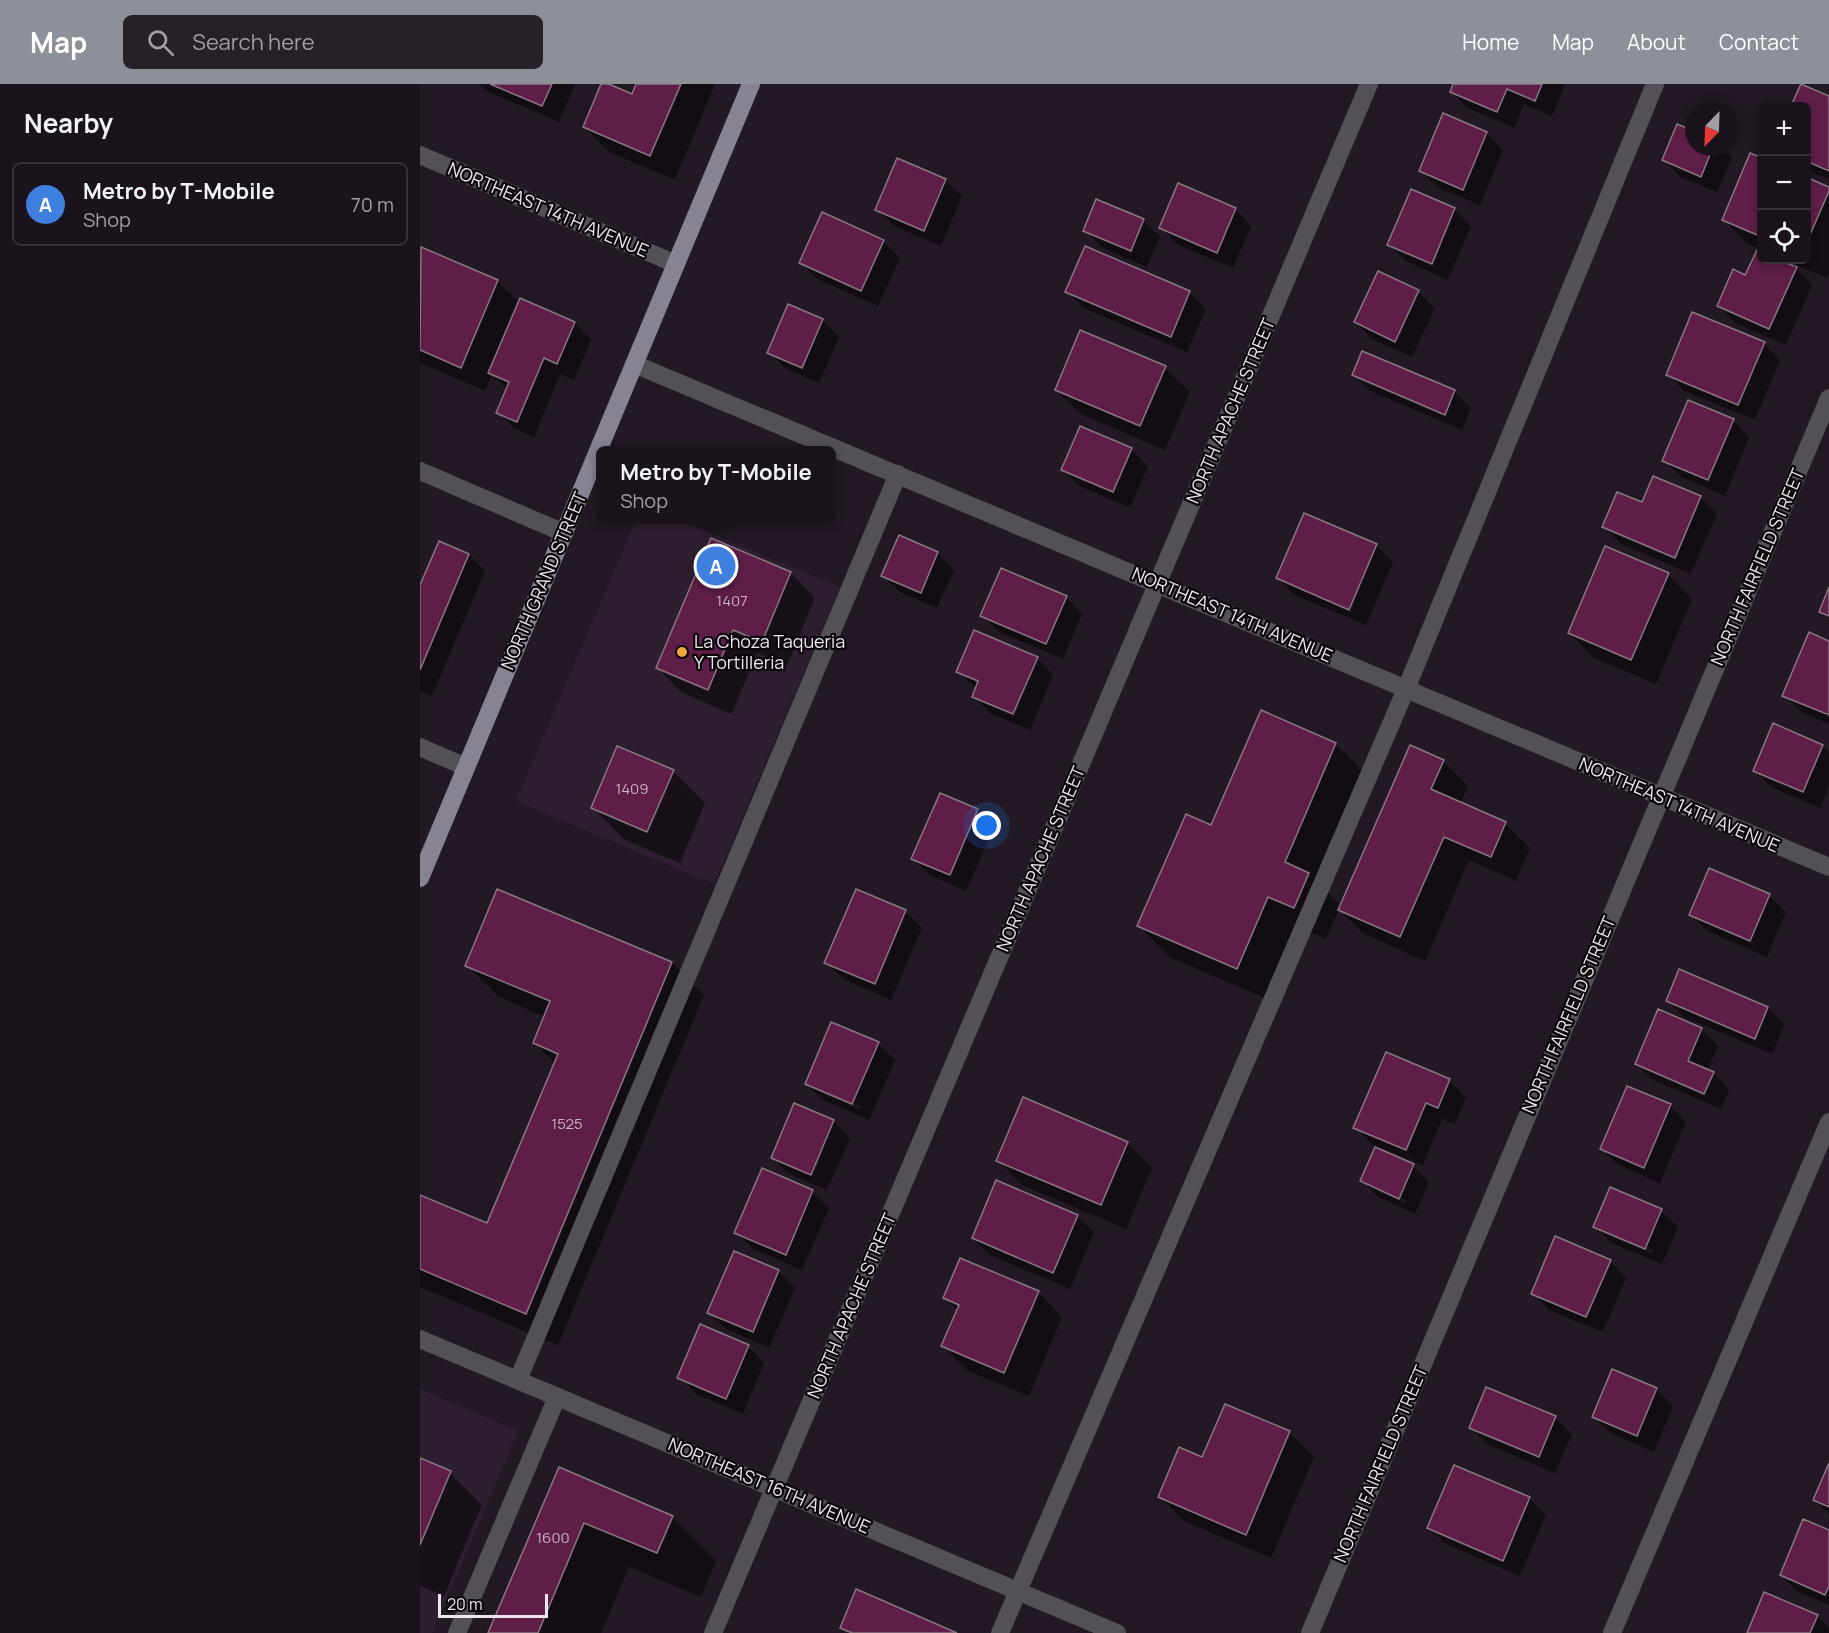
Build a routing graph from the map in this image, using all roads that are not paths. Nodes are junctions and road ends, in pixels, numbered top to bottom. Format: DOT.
graph roads {
  1 [pos="751,84"];
  2 [pos="1369,84"];
  3 [pos="1655,84"];
  4 [pos="420,155"];
  5 [pos="676,264"];
  6 [pos="634,364"];
  7 [pos="1829,398"];
  8 [pos="600,446"];
  9 [pos="831,446"];
  10 [pos="836,448"];
  11 [pos="596,456"];
  12 [pos="420,471"];
  13 [pos="898,474"];
  14 [pos="564,533"];
  15 [pos="1158,583"];
  16 [pos="1406,689"];
  17 [pos="420,747"];
  18 [pos="466,766"];
  19 [pos="1661,798"];
  20 [pos="1829,867"];
  21 [pos="420,878"];
  22 [pos="1829,1122"];
  23 [pos="420,1339"];
  24 [pos="518,1380"];
  25 [pos="557,1397"];
  26 [pos="774,1489"];
  27 [pos="1017,1591"];
  28 [pos="457,1633"];
  29 [pos="714,1633"];
  30 [pos="1000,1633"];
  31 [pos="1117,1633"];
  32 [pos="1310,1633"];
  33 [pos="1612,1633"];
  1 -- 5 [label="main road, NORTH GRAND STREET"];
  2 -- 15 [label="street, NORTH APACHE STREET"];
  3 -- 16 [label="street"];
  4 -- 5 [label="street, NORTHEAST 14TH AVENUE"];
  5 -- 6 [label="main road, NORTH GRAND STREET"];
  6 -- 8 [label="main road, NORTH GRAND STREET"];
  6 -- 9 [label="street, NORTHEAST 14TH AVENUE"];
  7 -- 19 [label="street, NORTH FAIRFIELD STREET"];
  10 -- 13 [label="street, NORTHEAST 14TH AVENUE"];
  11 -- 14 [label="main road, NORTH GRAND STREET"];
  12 -- 14 [label="street"];
  13 -- 15 [label="street, NORTHEAST 14TH AVENUE"];
  13 -- 24 [label="street"];
  14 -- 18 [label="main road, NORTH GRAND STREET"];
  15 -- 16 [label="street, NORTHEAST 14TH AVENUE"];
  15 -- 26 [label="street, NORTH APACHE STREET"];
  16 -- 19 [label="street, NORTHEAST 14TH AVENUE"];
  16 -- 27 [label="street"];
  17 -- 18 [label="street"];
  18 -- 21 [label="main road, NORTH GRAND STREET"];
  19 -- 20 [label="street, NORTHEAST 14TH AVENUE"];
  19 -- 32 [label="street, NORTH FAIRFIELD STREET"];
  22 -- 33 [label="street"];
  23 -- 24 [label="street, NORTHEAST 16TH AVENUE"];
  24 -- 25 [label="street, NORTHEAST 16TH AVENUE"];
  25 -- 26 [label="street, NORTHEAST 16TH AVENUE"];
  25 -- 28 [label="street"];
  26 -- 27 [label="street, NORTHEAST 16TH AVENUE"];
  26 -- 29 [label="street, NORTH APACHE STREET"];
  27 -- 30 [label="street"];
  27 -- 31 [label="street, NORTHEAST 16TH AVENUE"];
}
